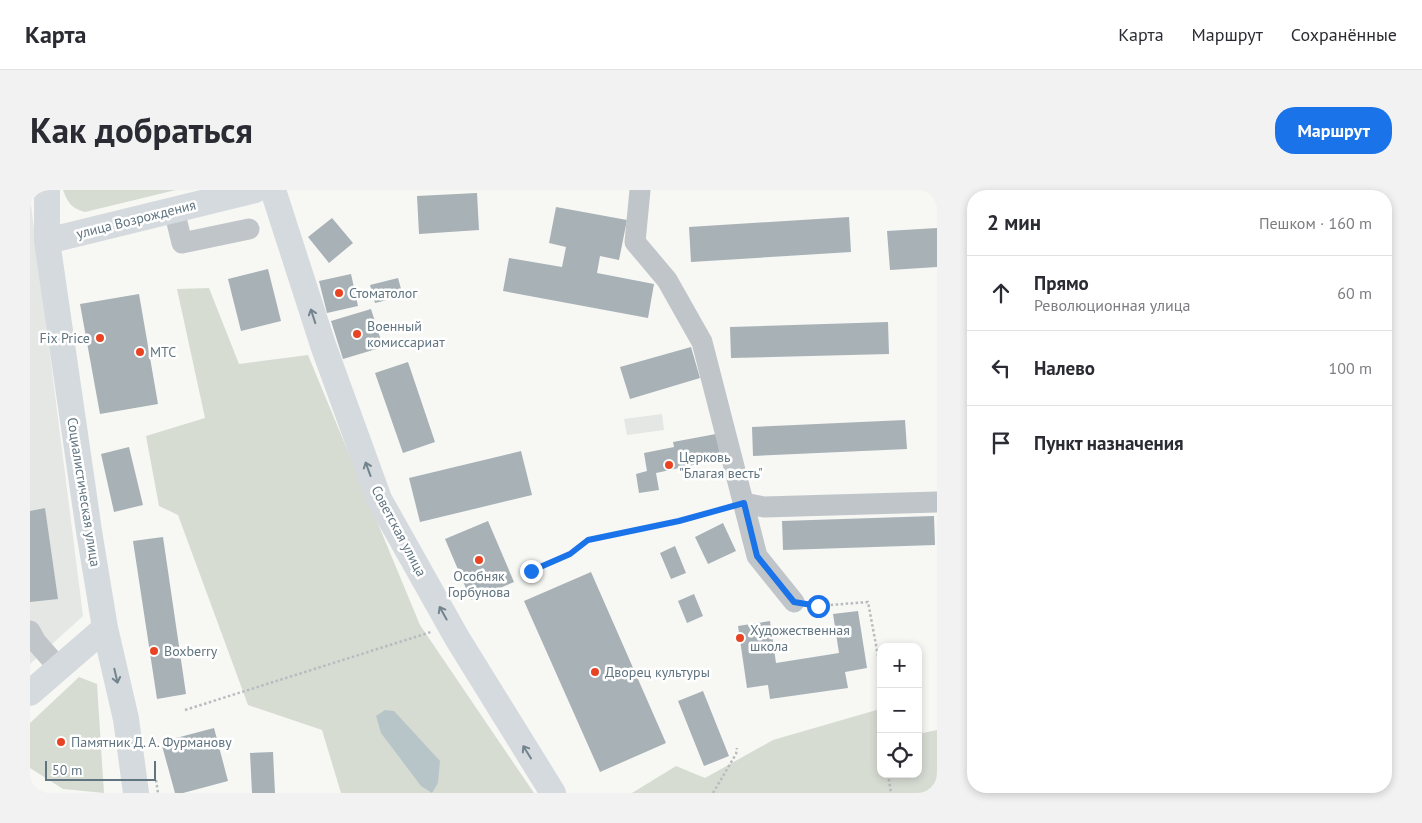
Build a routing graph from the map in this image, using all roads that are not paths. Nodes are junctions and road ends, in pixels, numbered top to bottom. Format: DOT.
graph roads {
  1 [pos="47,190"];
  2 [pos="255,190"];
  3 [pos="272,190"];
  4 [pos="640,190"];
  5 [pos="174,210"];
  6 [pos="250,229"];
  7 [pos="47,241"];
  8 [pos="937,502"];
  9 [pos="744,503"];
  10 [pos="794,602"];
  11 [pos="105,628"];
  12 [pos="30,631"];
  13 [pos="59,668"];
  14 [pos="30,693"];
  15 [pos="136,793"];
  16 [pos="553,793"];
  1 -- 7 [label="main road, Социалистическая улица"];
  2 -- 5 [label="main road, улица Возрождения"];
  16 -- 3 [label="main road, Советская улица, one-way"];
  4 -- 9 [label="lane"];
  5 -- 6 [label="lane"];
  5 -- 7 [label="main road, улица Возрождения"];
  7 -- 11 [label="main road, Социалистическая улица"];
  8 -- 9 [label="lane"];
  9 -- 10 [label="lane"];
  11 -- 13 [label="main road"];
  11 -- 15 [label="main road, Социалистическая улица, one-way"];
  12 -- 13 [label="lane"];
  13 -- 14 [label="main road"];
}
